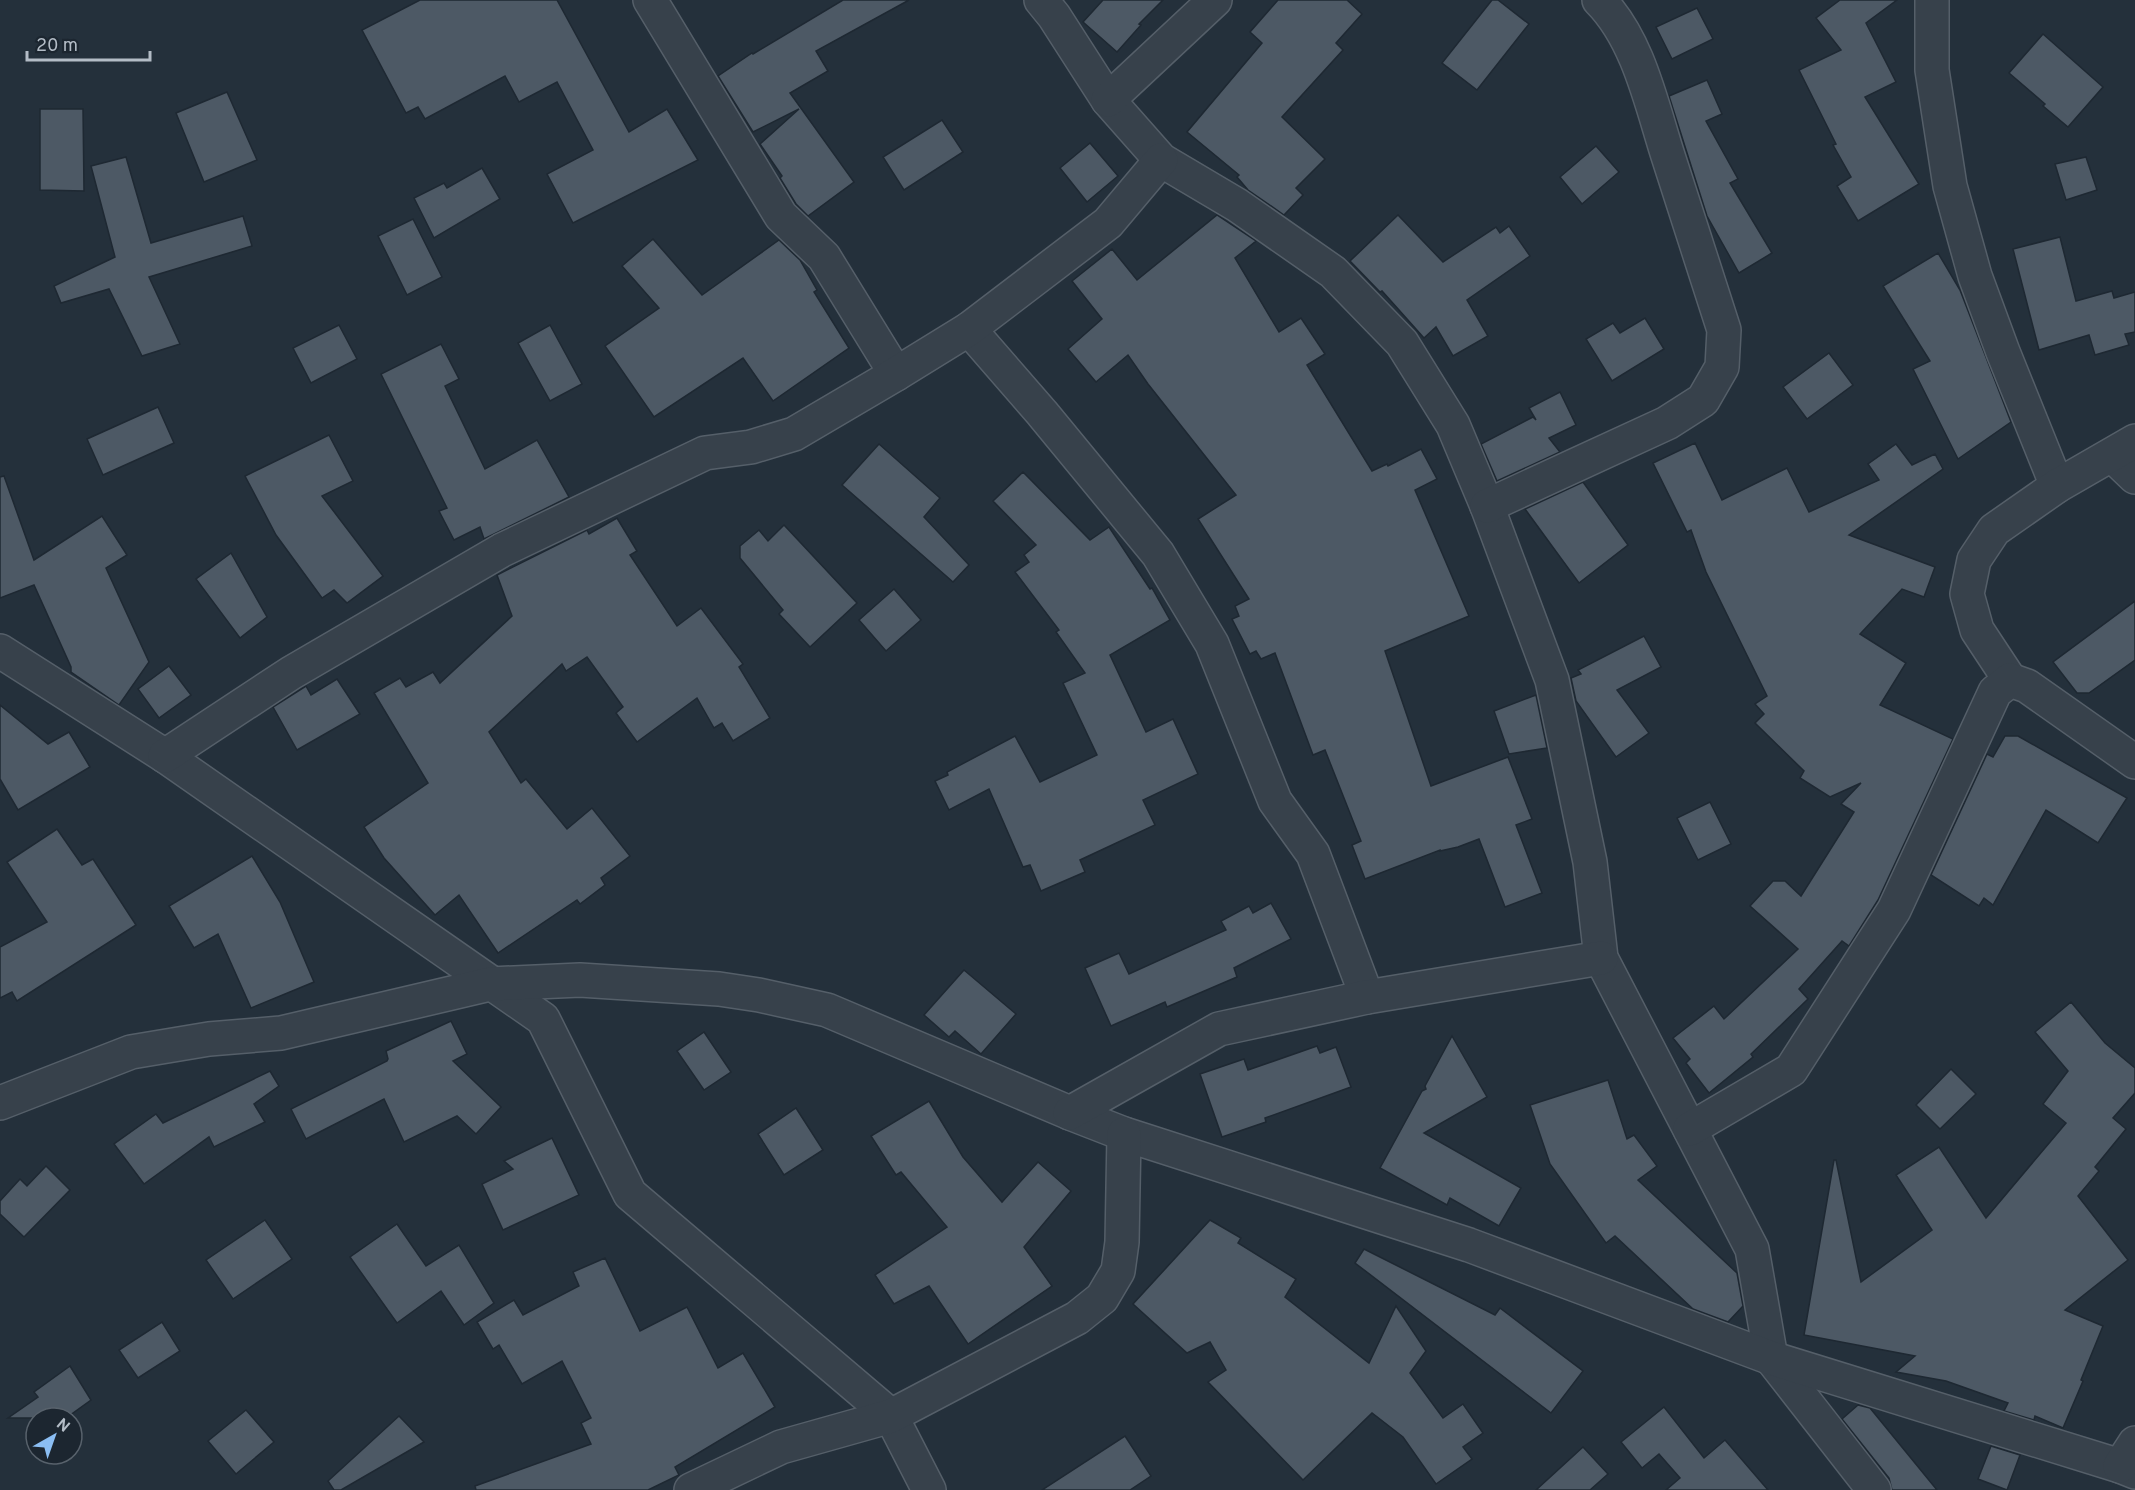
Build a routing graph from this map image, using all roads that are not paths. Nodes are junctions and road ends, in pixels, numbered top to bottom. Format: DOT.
graph roads {
  1 [pos="650,0"];
  2 [pos="1041,0"];
  3 [pos="1215,0"];
  4 [pos="1599,0"];
  5 [pos="1932,0"];
  6 [pos="1108,100"];
  7 [pos="1161,160"];
  8 [pos="969,329"];
  9 [pos="896,374"];
  10 [pos="2127,458"];
  11 [pos="2057,486"];
  12 [pos="1487,506"];
  13 [pos="0,651"];
  14 [pos="2010,680"];
  15 [pos="165,756"];
  16 [pos="2135,762"];
  17 [pos="1601,958"];
  18 [pos="490,984"];
  19 [pos="1367,997"];
  20 [pos="0,1103"];
  21 [pos="1070,1113"];
  22 [pos="1690,1129"];
  23 [pos="1124,1134"];
  24 [pos="1771,1358"];
  25 [pos="891,1416"];
  26 [pos="2130,1460"];
  27 [pos="691,1490"];
  28 [pos="929,1490"];
  29 [pos="1874,1490"];
  1 -- 9 [label="street"];
  2 -- 6 [label="street"];
  3 -- 6 [label="street"];
  4 -- 12 [label="street"];
  5 -- 11 [label="street"];
  6 -- 7 [label="street"];
  7 -- 8 [label="street"];
  7 -- 12 [label="street"];
  8 -- 9 [label="street"];
  8 -- 19 [label="street"];
  9 -- 15 [label="street"];
  10 -- 11 [label="street"];
  11 -- 14 [label="street"];
  12 -- 17 [label="street"];
  13 -- 15 [label="street"];
  14 -- 16 [label="street"];
  14 -- 22 [label="street"];
  15 -- 18 [label="street"];
  17 -- 19 [label="street"];
  17 -- 22 [label="street"];
  18 -- 20 [label="street"];
  18 -- 21 [label="street"];
  18 -- 25 [label="street"];
  19 -- 21 [label="street"];
  21 -- 23 [label="street"];
  22 -- 24 [label="street"];
  23 -- 24 [label="street"];
  23 -- 25 [label="street"];
  24 -- 26 [label="street"];
  24 -- 29 [label="street"];
  25 -- 27 [label="street"];
  25 -- 28 [label="street"];
}
